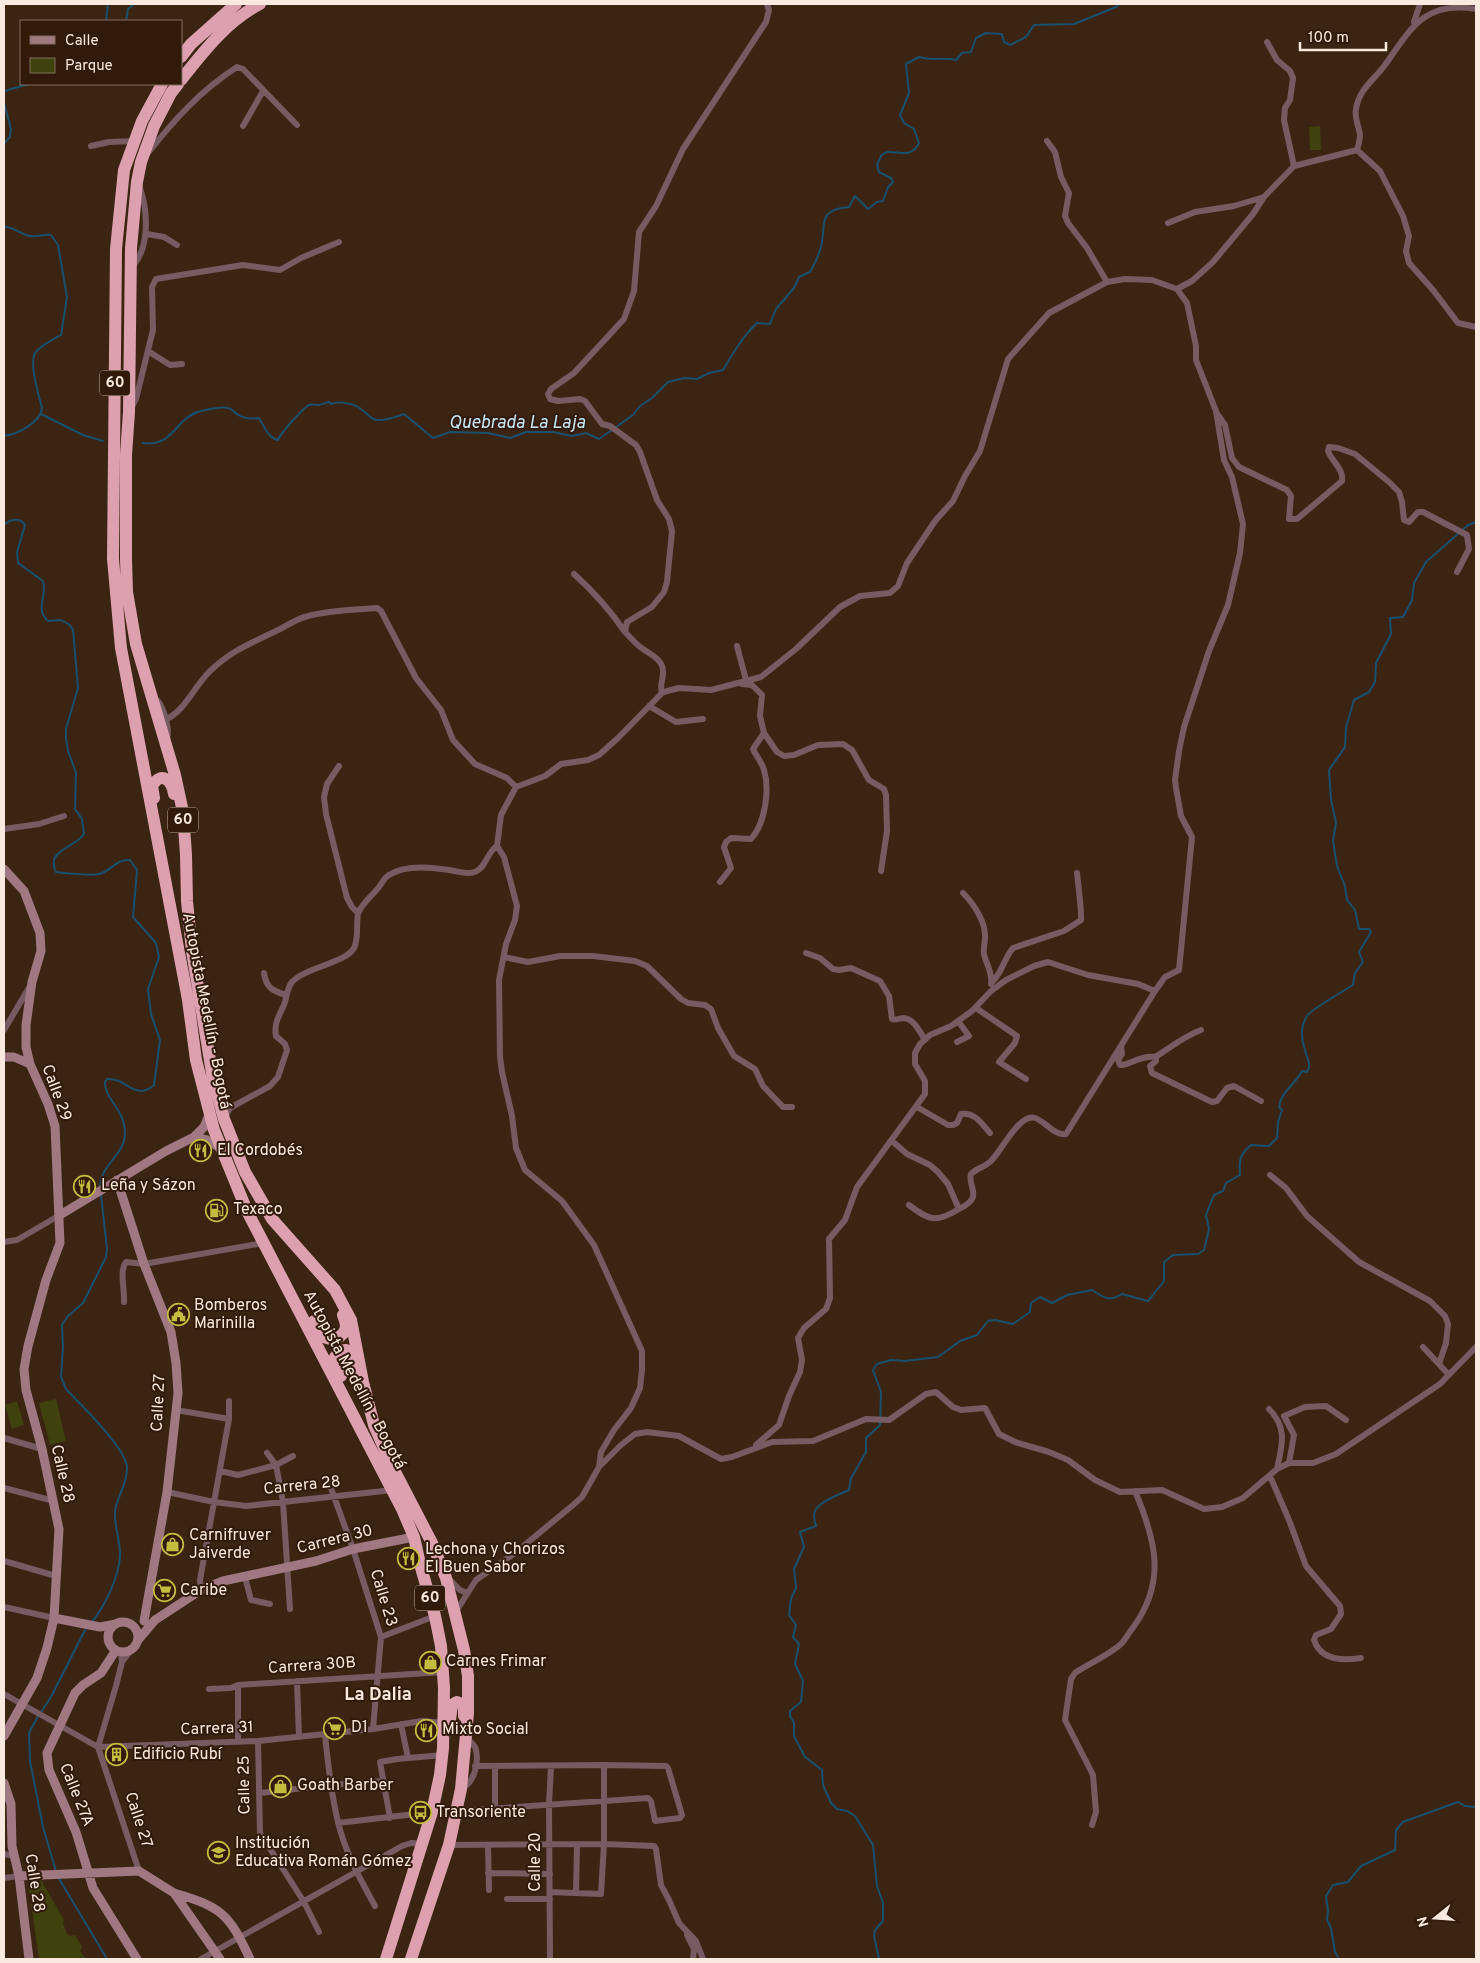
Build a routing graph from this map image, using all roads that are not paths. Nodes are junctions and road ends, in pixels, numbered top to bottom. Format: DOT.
graph roads {
  1 [pos="236,4"];
  2 [pos="260,4"];
  3 [pos="767,4"];
  4 [pos="1420,4"];
  5 [pos="1476,9"];
  6 [pos="1414,22"];
  7 [pos="1268,42"];
  8 [pos="182,56"];
  9 [pos="182,79"];
  10 [pos="161,85"];
  11 [pos="177,85"];
  12 [pos="263,91"];
  13 [pos="297,125"];
  14 [pos="244,126"];
  15 [pos="135,141"];
  16 [pos="1048,141"];
  17 [pos="92,146"];
  18 [pos="1356,150"];
  19 [pos="141,162"];
  20 [pos="1294,166"];
  21 [pos="137,182"];
  22 [pos="1264,197"];
  23 [pos="1168,222"];
  24 [pos="147,234"];
  25 [pos="339,242"];
  26 [pos="177,245"];
  27 [pos="132,267"];
  28 [pos="1106,282"];
  29 [pos="1177,289"];
  30 [pos="1476,327"];
  31 [pos="148,352"];
  32 [pos="182,364"];
  33 [pos="1216,411"];
  34 [pos="129,412"];
  35 [pos="1458,572"];
  36 [pos="574,574"];
  37 [pos="625,632"];
  38 [pos="738,646"];
  39 [pos="746,680"];
  40 [pos="735,684"];
  41 [pos="662,693"];
  42 [pos="153,700"];
  43 [pos="649,706"];
  44 [pos="703,719"];
  45 [pos="165,720"];
  46 [pos="764,733"];
  47 [pos="165,741"];
  48 [pos="339,766"];
  49 [pos="516,787"];
  50 [pos="64,816"];
  51 [pos="4,829"];
  52 [pos="156,840"];
  53 [pos="497,846"];
  54 [pos="186,855"];
  55 [pos="4,869"];
  56 [pos="881,871"];
  57 [pos="1077,873"];
  58 [pos="720,882"];
  59 [pos="963,893"];
  60 [pos="358,914"];
  61 [pos="806,953"];
  62 [pos="504,957"];
  63 [pos="264,973"];
  64 [pos="32,982"];
  65 [pos="992,982"];
  66 [pos="991,991"];
  67 [pos="1155,992"];
  68 [pos="286,995"];
  69 [pos="976,1008"];
  70 [pos="958,1021"];
  71 [pos="4,1030"];
  72 [pos="1201,1030"];
  73 [pos="925,1040"];
  74 [pos="957,1042"];
  75 [pos="1121,1046"];
  76 [pos="4,1057"];
  77 [pos="1155,1057"];
  78 [pos="30,1064"];
  79 [pos="1026,1079"];
  80 [pos="1261,1101"];
  81 [pos="792,1107"];
  82 [pos="917,1107"];
  83 [pos="209,1115"];
  84 [pos="224,1120"];
  85 [pos="990,1133"];
  86 [pos="194,1137"];
  87 [pos="892,1141"];
  88 [pos="220,1148"];
  89 [pos="1270,1175"];
  90 [pos="117,1180"];
  91 [pos="909,1205"];
  92 [pos="959,1209"];
  93 [pos="60,1215"];
  94 [pos="4,1242"];
  95 [pos="263,1243"];
  96 [pos="297,1250"];
  97 [pos="144,1264"];
  98 [pos="286,1286"];
  99 [pos="124,1302"];
  100 [pos="1423,1347"];
  101 [pos="1476,1347"];
  102 [pos="1439,1364"];
  103 [pos="1449,1375"];
  104 [pos="229,1401"];
  105 [pos="1269,1409"];
  106 [pos="176,1410"];
  107 [pos="372,1418"];
  108 [pos="229,1419"];
  109 [pos="1346,1420"];
  110 [pos="362,1434"];
  111 [pos="4,1438"];
  112 [pos="42,1448"];
  113 [pos="750,1449"];
  114 [pos="267,1453"];
  115 [pos="293,1456"];
  116 [pos="1290,1463"];
  117 [pos="276,1465"];
  118 [pos="599,1467"];
  119 [pos="1278,1470"];
  120 [pos="220,1471"];
  121 [pos="1270,1476"];
  122 [pos="328,1480"];
  123 [pos="4,1488"];
  124 [pos="393,1490"];
  125 [pos="1135,1491"];
  126 [pos="167,1492"];
  127 [pos="334,1496"];
  128 [pos="54,1501"];
  129 [pos="214,1502"];
  130 [pos="283,1502"];
  131 [pos="414,1537"];
  132 [pos="432,1543"];
  133 [pos="353,1550"];
  134 [pos="4,1560"];
  135 [pos="287,1568"];
  136 [pos="56,1576"];
  137 [pos="246,1577"];
  138 [pos="201,1590"];
  139 [pos="467,1593"];
  140 [pos="270,1604"];
  141 [pos="4,1607"];
  142 [pos="290,1609"];
  143 [pos="455,1612"];
  144 [pos="436,1616"];
  145 [pos="54,1618"];
  146 [pos="155,1620"];
  147 [pos="144,1621"];
  148 [pos="127,1622"];
  149 [pos="116,1624"];
  150 [pos="99,1627"];
  151 [pos="381,1637"];
  152 [pos="108,1638"];
  153 [pos="140,1638"];
  154 [pos="132,1649"];
  155 [pos="119,1651"];
  156 [pos="1361,1658"];
  157 [pos="122,1662"];
  158 [pos="444,1672"];
  159 [pos="377,1676"];
  160 [pos="297,1681"];
  161 [pos="238,1685"];
  162 [pos="209,1688"];
  163 [pos="4,1694"];
  164 [pos="26,1707"];
  165 [pos="444,1723"];
  166 [pos="401,1724"];
  167 [pos="60,1726"];
  168 [pos="373,1729"];
  169 [pos="325,1735"];
  170 [pos="4,1736"];
  171 [pos="299,1737"];
  172 [pos="466,1737"];
  173 [pos="258,1741"];
  174 [pos="238,1742"];
  175 [pos="98,1747"];
  176 [pos="408,1758"];
  177 [pos="442,1760"];
  178 [pos="604,1764"];
  179 [pos="476,1766"];
  180 [pos="551,1766"];
  181 [pos="495,1767"];
  182 [pos="384,1781"];
  183 [pos="462,1782"];
  184 [pos="4,1783"];
  185 [pos="331,1785"];
  186 [pos="260,1793"];
  187 [pos="604,1800"];
  188 [pos="549,1804"];
  189 [pos="496,1808"];
  190 [pos="457,1811"];
  191 [pos="432,1812"];
  192 [pos="390,1818"];
  193 [pos="338,1823"];
  194 [pos="1092,1825"];
  195 [pos="423,1844"];
  196 [pos="604,1844"];
  197 [pos="449,1845"];
  198 [pos="488,1845"];
  199 [pos="549,1845"];
  200 [pos="577,1845"];
  201 [pos="4,1854"];
  202 [pos="14,1856"];
  203 [pos="139,1871"];
  204 [pos="87,1872"];
  205 [pos="356,1873"];
  206 [pos="488,1873"];
  207 [pos="550,1874"];
  208 [pos="19,1876"];
  209 [pos="4,1878"];
  210 [pos="489,1890"];
  211 [pos="174,1892"];
  212 [pos="576,1893"];
  213 [pos="550,1896"];
  214 [pos="507,1899"];
  215 [pos="304,1902"];
  216 [pos="375,1906"];
  217 [pos="684,1930"];
  218 [pos="319,1932"];
  219 [pos="241,1938"];
  220 [pos="218,1956"];
  221 [pos="411,1956"];
  222 [pos="30,1959"];
  223 [pos="137,1959"];
  224 [pos="202,1959"];
  225 [pos="250,1959"];
  226 [pos="386,1959"];
  227 [pos="550,1959"];
  228 [pos="693,1959"];
  229 [pos="703,1959"];
  1 -- 8 [label="highway"];
  2 -- 9 [label="highway"];
  3 -- 37 [label="street"];
  4 -- 6 [label="street"];
  5 -- 6 [label="street"];
  6 -- 18 [label="street"];
  7 -- 20 [label="street"];
  10 -- 15 [label="highway, Autopista Medellín - Bogotá / 60"];
  11 -- 19 [label="highway, Autopista Medellín - Bogotá / 60"];
  12 -- 13 [label="street"];
  12 -- 14 [label="street"];
  12 -- 19 [label="street"];
  15 -- 17 [label="street"];
  15 -- 52 [label="highway, Autopista Medellín - Bogotá / 60"];
  16 -- 28 [label="street"];
  18 -- 20 [label="street"];
  18 -- 30 [label="street"];
  19 -- 21 [label="highway, Autopista Medellín - Bogotá / 60"];
  20 -- 22 [label="street"];
  21 -- 24 [label="street"];
  21 -- 27 [label="highway, Autopista Medellín - Bogotá / 60"];
  22 -- 23 [label="street"];
  22 -- 29 [label="street"];
  24 -- 26 [label="street"];
  24 -- 27 [label="street"];
  25 -- 31 [label="street"];
  27 -- 34 [label="highway, Autopista Medellín - Bogotá / 60"];
  28 -- 29 [label="street"];
  28 -- 39 [label="street"];
  29 -- 33 [label="street"];
  31 -- 32 [label="street"];
  31 -- 34 [label="street"];
  33 -- 35 [label="street"];
  33 -- 67 [label="street"];
  34 -- 42 [label="highway, Autopista Medellín - Bogotá / 60"];
  36 -- 37 [label="street"];
  37 -- 41 [label="street"];
  38 -- 39 [label="street"];
  39 -- 40 [label="street"];
  40 -- 41 [label="street"];
  40 -- 46 [label="street"];
  41 -- 43 [label="street"];
  42 -- 45 [label="street"];
  42 -- 47 [label="highway, Autopista Medellín - Bogotá / 60"];
  43 -- 44 [label="street"];
  43 -- 49 [label="street"];
  45 -- 47 [label="street"];
  45 -- 49 [label="street"];
  46 -- 56 [label="street"];
  46 -- 58 [label="street"];
  47 -- 54 [label="highway, Autopista Medellín - Bogotá / 60"];
  48 -- 60 [label="street"];
  49 -- 53 [label="street"];
  50 -- 51 [label="street"];
  52 -- 54 [label="highway"];
  52 -- 83 [label="highway, Autopista Medellín - Bogotá / 60"];
  53 -- 60 [label="street"];
  53 -- 62 [label="street"];
  54 -- 84 [label="highway, Autopista Medellín - Bogotá / 60"];
  55 -- 64 [label="main road, Calle 29"];
  57 -- 65 [label="street"];
  59 -- 65 [label="street"];
  60 -- 68 [label="street"];
  61 -- 73 [label="street"];
  62 -- 81 [label="street"];
  62 -- 118 [label="street"];
  63 -- 68 [label="street"];
  64 -- 71 [label="street"];
  64 -- 78 [label="main road, Calle 29"];
  65 -- 66 [label="street"];
  66 -- 67 [label="street"];
  66 -- 69 [label="street"];
  67 -- 75 [label="street"];
  68 -- 84 [label="street"];
  69 -- 70 [label="street"];
  69 -- 79 [label="street"];
  70 -- 73 [label="street"];
  70 -- 74 [label="street"];
  72 -- 77 [label="street"];
  73 -- 82 [label="street"];
  75 -- 77 [label="street"];
  75 -- 92 [label="street"];
  76 -- 78 [label="main road"];
  77 -- 80 [label="street"];
  78 -- 93 [label="main road, Calle 29"];
  82 -- 85 [label="street"];
  82 -- 87 [label="street"];
  83 -- 86 [label="main road"];
  83 -- 88 [label="highway, Autopista Medellín - Bogotá / 60"];
  84 -- 96 [label="highway, Autopista Medellín - Bogotá / 60"];
  86 -- 88 [label="main road"];
  86 -- 90 [label="main road"];
  87 -- 92 [label="street"];
  87 -- 113 [label="street"];
  88 -- 95 [label="highway, Autopista Medellín - Bogotá / 60"];
  89 -- 102 [label="street"];
  90 -- 93 [label="main road"];
  90 -- 97 [label="main road, Calle 27"];
  91 -- 92 [label="street"];
  93 -- 94 [label="street"];
  93 -- 112 [label="main road, Calle 28"];
  95 -- 97 [label="street"];
  95 -- 98 [label="highway, Autopista Medellín - Bogotá / 60"];
  96 -- 98 [label="highway"];
  96 -- 107 [label="highway, Autopista Medellín - Bogotá / 60"];
  97 -- 99 [label="street"];
  97 -- 106 [label="main road, Calle 27"];
  98 -- 110 [label="highway, Autopista Medellín - Bogotá / 60"];
  100 -- 102 [label="street"];
  101 -- 103 [label="street"];
  102 -- 103 [label="street"];
  103 -- 116 [label="street"];
  104 -- 108 [label="street"];
  105 -- 119 [label="street"];
  106 -- 108 [label="street"];
  106 -- 126 [label="main road, Calle 27"];
  107 -- 110 [label="highway"];
  107 -- 132 [label="highway, Autopista Medellín - Bogotá / 60"];
  108 -- 120 [label="street"];
  109 -- 116 [label="street"];
  110 -- 124 [label="highway, Autopista Medellín - Bogotá / 60"];
  111 -- 112 [label="street"];
  112 -- 128 [label="main road, Calle 28"];
  113 -- 118 [label="street"];
  113 -- 125 [label="street"];
  114 -- 117 [label="street"];
  115 -- 117 [label="street"];
  116 -- 119 [label="street"];
  117 -- 120 [label="street"];
  117 -- 130 [label="street"];
  118 -- 139 [label="street"];
  119 -- 121 [label="street"];
  120 -- 129 [label="street"];
  121 -- 125 [label="street"];
  121 -- 156 [label="street"];
  122 -- 127 [label="street, Calle 23"];
  123 -- 128 [label="street"];
  124 -- 127 [label="street, Carrera 28"];
  124 -- 131 [label="highway, Autopista Medellín - Bogotá / 60"];
  125 -- 194 [label="street"];
  126 -- 129 [label="street, Carrera 28"];
  126 -- 147 [label="main road, Calle 27"];
  127 -- 130 [label="street, Carrera 28"];
  127 -- 133 [label="street, Calle 23"];
  128 -- 136 [label="main road, Calle 28"];
  129 -- 130 [label="street, Carrera 28"];
  129 -- 138 [label="street"];
  130 -- 135 [label="street"];
  131 -- 133 [label="main road, Carrera 30"];
  131 -- 144 [label="highway, Autopista Medellín - Bogotá / 60"];
  132 -- 139 [label="street"];
  132 -- 143 [label="highway, Autopista Medellín - Bogotá / 60"];
  133 -- 135 [label="main road, Carrera 30"];
  133 -- 151 [label="street, Calle 23"];
  134 -- 136 [label="street"];
  135 -- 137 [label="main road, Carrera 30"];
  135 -- 142 [label="street"];
  136 -- 145 [label="main road, Calle 28"];
  137 -- 138 [label="main road, Carrera 30"];
  137 -- 140 [label="street"];
  138 -- 146 [label="main road, Carrera 30"];
  139 -- 143 [label="street"];
  141 -- 145 [label="street"];
  143 -- 172 [label="highway, Autopista Medellín - Bogotá / 60"];
  144 -- 151 [label="street"];
  144 -- 158 [label="highway, Autopista Medellín - Bogotá / 60"];
  145 -- 150 [label="main road"];
  145 -- 164 [label="main road, Calle 28"];
  146 -- 147 [label="main road, Carrera 30"];
  146 -- 153 [label="main road, Carrera 30"];
  147 -- 148 [label="main road, Carrera 30"];
  147 -- 153 [label="street, Calle 27"];
  148 -- 149 [label="main road"];
  148 -- 153 [label="main road"];
  149 -- 150 [label="main road"];
  149 -- 152 [label="main road"];
  150 -- 152 [label="main road"];
  151 -- 159 [label="street, Calle 23"];
  152 -- 155 [label="main road"];
  153 -- 154 [label="main road"];
  154 -- 155 [label="main road"];
  154 -- 157 [label="street"];
  155 -- 157 [label="street"];
  155 -- 167 [label="main road, Calle 27A"];
  157 -- 175 [label="street"];
  158 -- 159 [label="street, Carrera 30B"];
  158 -- 165 [label="highway, Autopista Medellín - Bogotá / 60"];
  159 -- 160 [label="street, Carrera 30B"];
  159 -- 168 [label="street, Calle 23"];
  160 -- 161 [label="street, Carrera 30B"];
  160 -- 171 [label="street"];
  161 -- 162 [label="street, Carrera 30B"];
  161 -- 174 [label="street"];
  163 -- 164 [label="street"];
  164 -- 167 [label="street"];
  164 -- 170 [label="main road, Calle 28"];
  165 -- 166 [label="street, Carrera 31"];
  165 -- 177 [label="highway, Autopista Medellín - Bogotá / 60"];
  166 -- 168 [label="street, Carrera 31"];
  166 -- 176 [label="street"];
  167 -- 175 [label="street"];
  167 -- 204 [label="main road, Calle 27A"];
  168 -- 169 [label="street, Carrera 31"];
  169 -- 171 [label="street, Carrera 31"];
  169 -- 185 [label="street"];
  171 -- 173 [label="street, Carrera 31"];
  172 -- 179 [label="street"];
  172 -- 183 [label="highway, Autopista Medellín - Bogotá / 60"];
  173 -- 174 [label="street, Carrera 31"];
  173 -- 186 [label="street, Calle 25"];
  174 -- 175 [label="street, Carrera 31"];
  175 -- 203 [label="street, Calle 27"];
  176 -- 177 [label="street"];
  176 -- 182 [label="street"];
  177 -- 183 [label="highway"];
  177 -- 191 [label="highway, Autopista Medellín - Bogotá / 60"];
  178 -- 180 [label="street"];
  178 -- 187 [label="street"];
  178 -- 187 [label="street"];
  179 -- 181 [label="street"];
  179 -- 183 [label="street"];
  180 -- 181 [label="street"];
  180 -- 188 [label="street, Calle 20"];
  181 -- 189 [label="street"];
  182 -- 185 [label="street"];
  182 -- 192 [label="street"];
  183 -- 190 [label="highway, Autopista Medellín - Bogotá / 60"];
  184 -- 202 [label="main road, Calle 28"];
  185 -- 186 [label="street"];
  185 -- 193 [label="street"];
  186 -- 215 [label="street, Calle 25"];
  187 -- 188 [label="street"];
  187 -- 196 [label="street"];
  188 -- 189 [label="street"];
  188 -- 199 [label="street, Calle 20"];
  189 -- 190 [label="street"];
  190 -- 197 [label="highway, Autopista Medellín - Bogotá / 60"];
  191 -- 192 [label="street"];
  191 -- 195 [label="highway, Autopista Medellín - Bogotá / 60"];
  192 -- 193 [label="street"];
  193 -- 205 [label="street"];
  195 -- 205 [label="street"];
  195 -- 226 [label="highway, Autopista Medellín - Bogotá / 60"];
  196 -- 200 [label="street"];
  196 -- 212 [label="street"];
  196 -- 217 [label="street"];
  197 -- 198 [label="street"];
  197 -- 221 [label="highway, Autopista Medellín - Bogotá / 60"];
  198 -- 199 [label="street"];
  198 -- 206 [label="street"];
  199 -- 200 [label="street"];
  199 -- 207 [label="street, Calle 20"];
  200 -- 212 [label="street"];
  201 -- 202 [label="street"];
  202 -- 208 [label="main road, Calle 28"];
  203 -- 204 [label="main road"];
  203 -- 211 [label="main road, Calle 27"];
  204 -- 208 [label="main road"];
  204 -- 223 [label="main road, Calle 27A"];
  205 -- 215 [label="street"];
  205 -- 216 [label="street"];
  206 -- 207 [label="street"];
  206 -- 210 [label="street"];
  207 -- 213 [label="street, Calle 20"];
  208 -- 209 [label="street"];
  208 -- 222 [label="main road, Calle 28"];
  211 -- 219 [label="main road"];
  211 -- 220 [label="main road, Calle 27"];
  212 -- 213 [label="street"];
  213 -- 214 [label="street"];
  213 -- 227 [label="street, Calle 20"];
  215 -- 218 [label="street, Calle 25"];
  215 -- 219 [label="street"];
  217 -- 228 [label="street"];
  217 -- 229 [label="street"];
  219 -- 220 [label="street"];
  219 -- 225 [label="main road"];
  220 -- 224 [label="street"];
}
